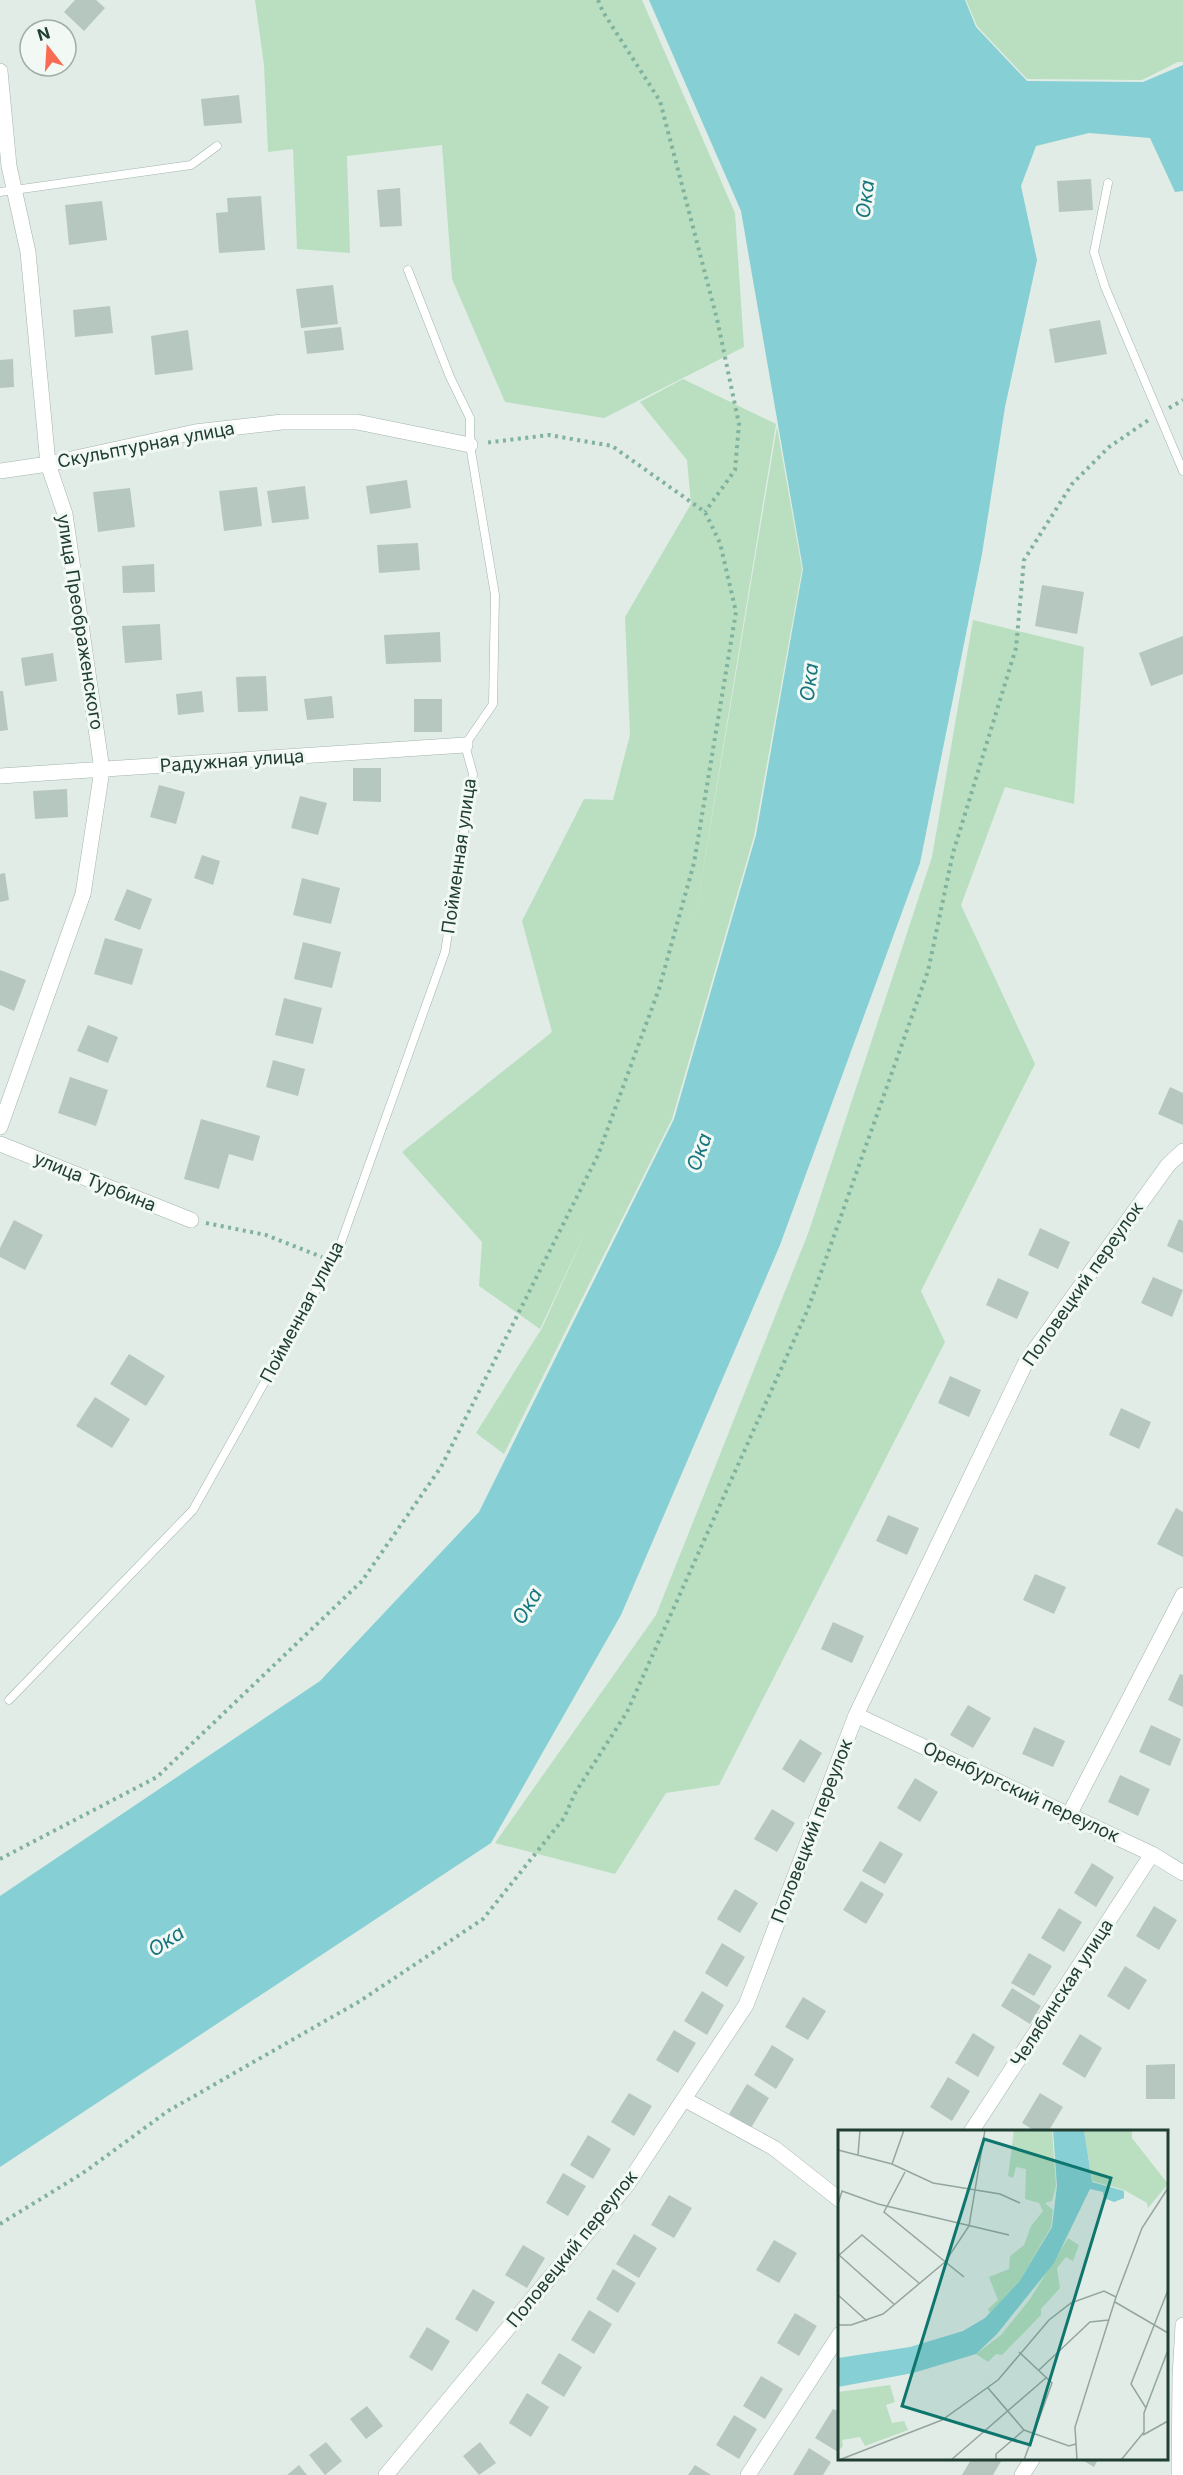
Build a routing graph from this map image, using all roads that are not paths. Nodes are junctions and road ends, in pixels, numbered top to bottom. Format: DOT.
graph roads {
  1 [pos="0,71"];
  2 [pos="217,146"];
  3 [pos="1108,183"];
  4 [pos="6,191"];
  5 [pos="408,270"];
  6 [pos="470,445"];
  7 [pos="48,464"];
  8 [pos="0,471"];
  9 [pos="1183,471"];
  10 [pos="465,745"];
  11 [pos="102,770"];
  12 [pos="0,776"];
  13 [pos="0,1127"];
  14 [pos="0,1144"];
  15 [pos="1183,1151"];
  16 [pos="191,1220"];
  17 [pos="1183,1595"];
  18 [pos="9,1700"];
  19 [pos="856,1715"];
  20 [pos="1069,1815"];
  21 [pos="1152,1854"];
  22 [pos="1183,1873"];
  23 [pos="684,2099"];
  24 [pos="972,2130"];
  25 [pos="838,2198"];
  26 [pos="1183,2325"];
  27 [pos="838,2337"];
  28 [pos="1176,2377"];
  29 [pos="1032,2460"];
  30 [pos="386,2475"];
  31 [pos="747,2475"];
  32 [pos="1022,2475"];
  33 [pos="1179,2475"];
  1 -- 4 [label="street, улица Преображенского"];
  2 -- 4 [label="lane"];
  3 -- 9 [label="lane"];
  4 -- 7 [label="street, улица Преображенского"];
  5 -- 6 [label="lane"];
  6 -- 7 [label="street, Скульптурная улица"];
  6 -- 10 [label="lane"];
  7 -- 8 [label="street, Скульптурная улица"];
  7 -- 11 [label="street, улица Преображенского"];
  10 -- 11 [label="street, Радужная улица"];
  10 -- 18 [label="lane, Пойменная улица"];
  11 -- 12 [label="street, Радужная улица"];
  11 -- 13 [label="street, улица Преображенского"];
  14 -- 16 [label="street, улица Турбина"];
  15 -- 19 [label="street, Половецкий переулок"];
  17 -- 20 [label="street"];
  19 -- 20 [label="street, Оренбургский переулок"];
  19 -- 23 [label="street, Половецкий переулок"];
  20 -- 21 [label="street, Оренбургский переулок"];
  21 -- 22 [label="street, Оренбургский переулок"];
  21 -- 24 [label="street, Челябинская улица"];
  23 -- 25 [label="street"];
  23 -- 30 [label="street, Половецкий переулок"];
  26 -- 28 [label="street"];
  27 -- 31 [label="street"];
  28 -- 33 [label="street"];
  29 -- 32 [label="street"];
}
